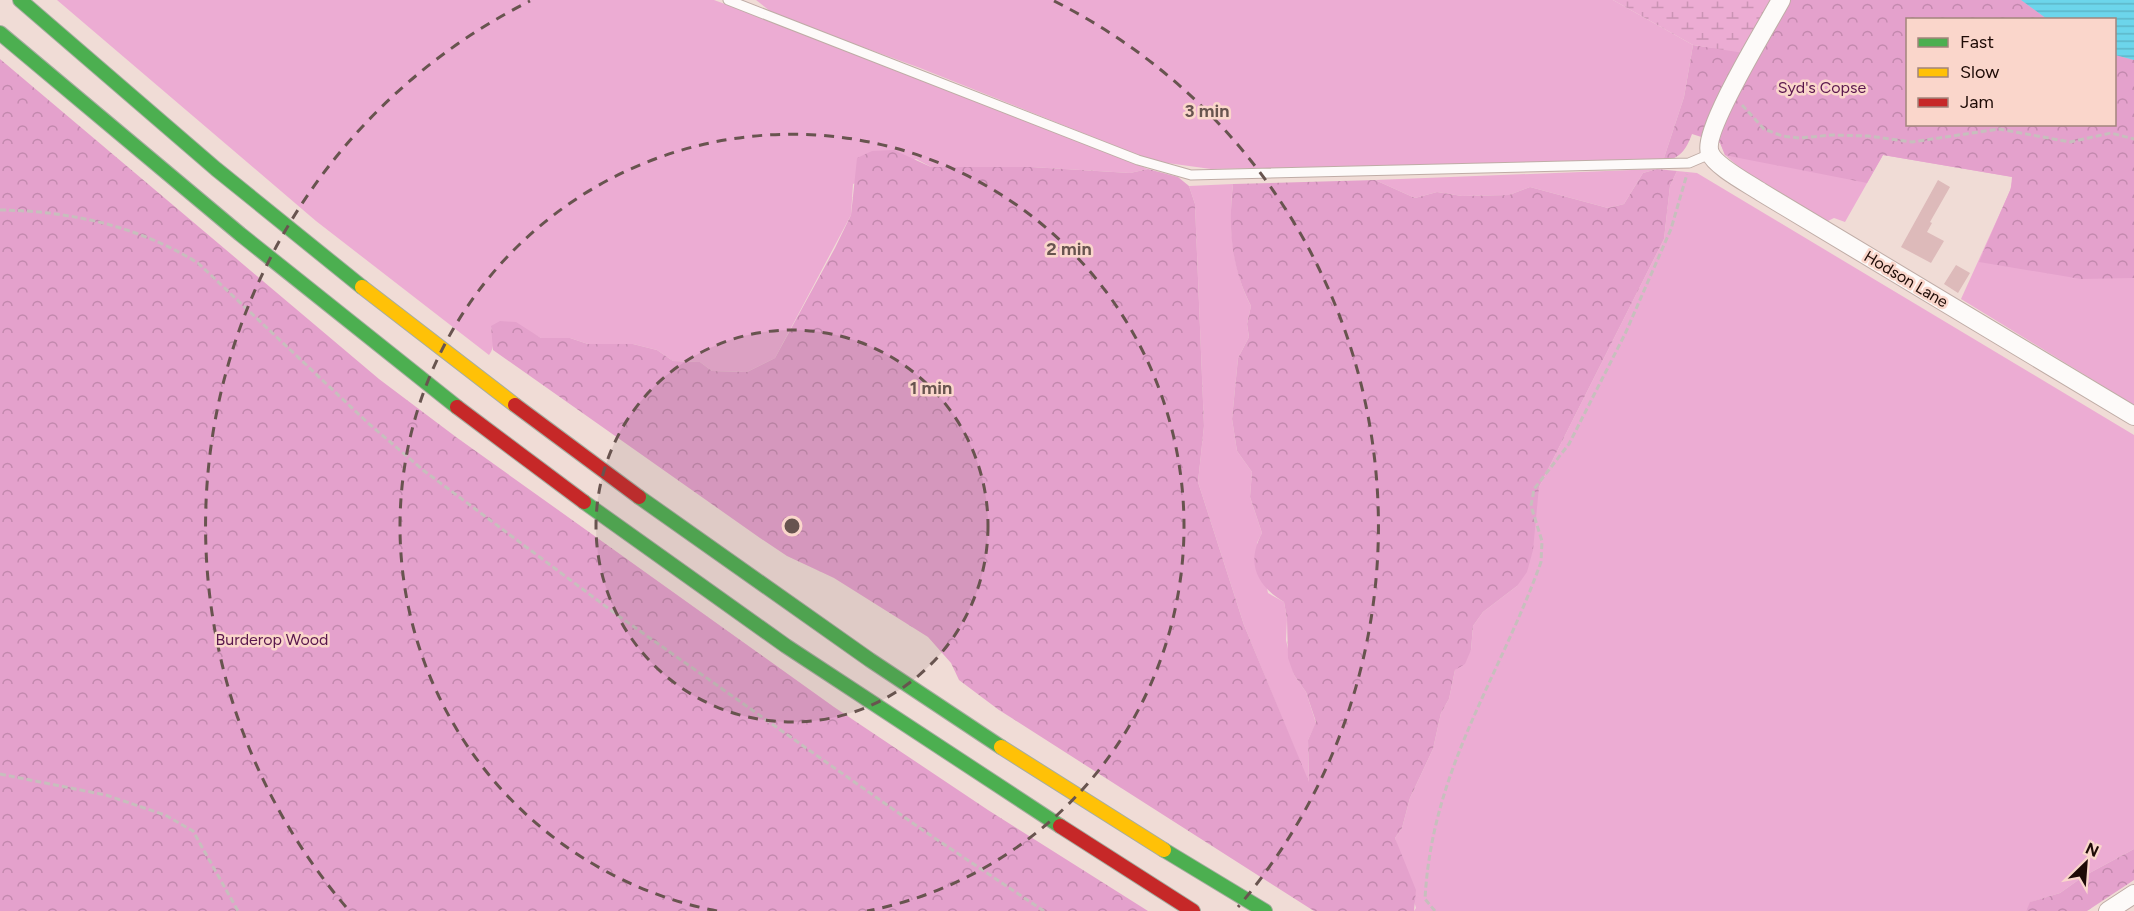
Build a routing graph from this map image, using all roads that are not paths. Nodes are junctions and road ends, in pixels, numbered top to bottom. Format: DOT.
graph roads {
  1 [pos="20,0"];
  2 [pos="728,0"];
  3 [pos="1781,0"];
  4 [pos="0,33"];
  5 [pos="1710,154"];
  6 [pos="2134,416"];
  7 [pos="2134,894"];
  8 [pos="1193,911"];
  9 [pos="1265,911"];
  10 [pos="2108,911"];
  1 -- 9 [label="highway"];
  2 -- 5 [label="lane"];
  3 -- 5 [label="street"];
  4 -- 8 [label="highway"];
  5 -- 6 [label="street, Hodson Lane"];
  7 -- 10 [label="street"];
}
